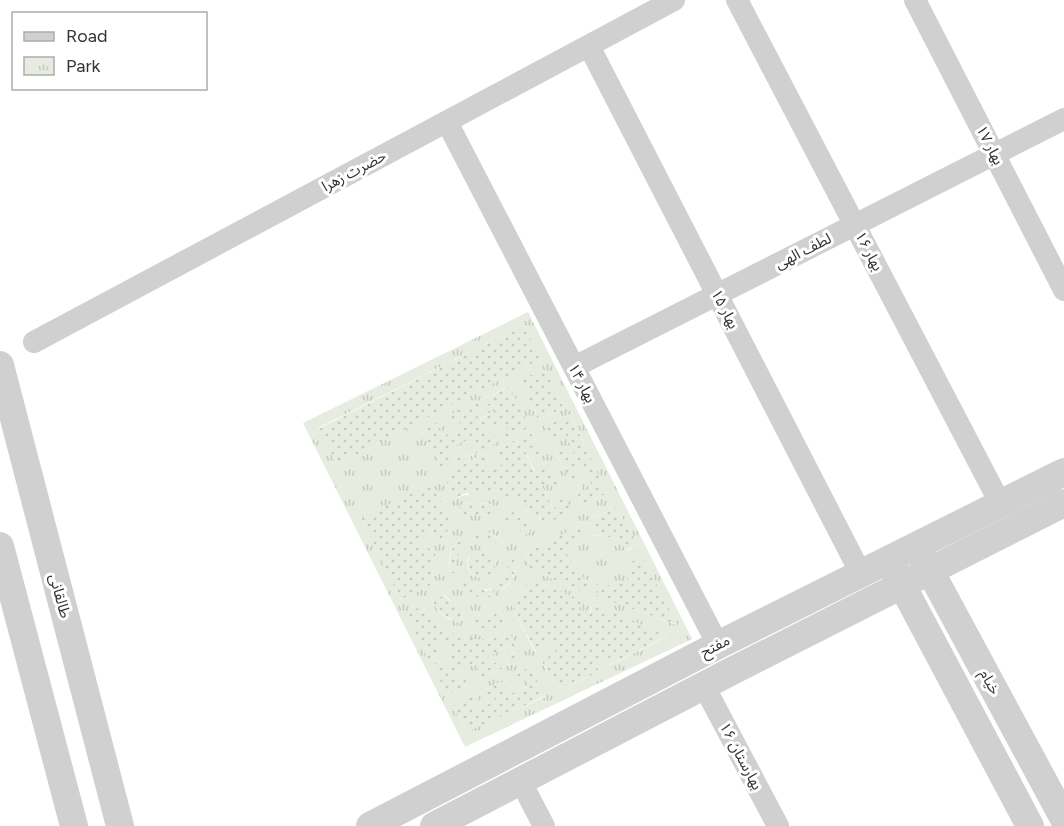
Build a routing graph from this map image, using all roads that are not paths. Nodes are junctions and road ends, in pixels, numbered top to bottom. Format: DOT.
graph roads {
  1 [pos="674,0"];
  2 [pos="736,0"];
  3 [pos="915,0"];
  4 [pos="589,46"];
  5 [pos="1064,118"];
  6 [pos="447,122"];
  7 [pos="994,154"];
  8 [pos="855,225"];
  9 [pos="1064,290"];
  10 [pos="717,295"];
  11 [pos="34,342"];
  12 [pos="0,365"];
  13 [pos="574,367"];
  14 [pos="8,432"];
  15 [pos="1064,471"];
  16 [pos="1000,503"];
  17 [pos="1064,503"];
  18 [pos="917,544"];
  19 [pos="0,546"];
  20 [pos="888,558"];
  21 [pos="860,572"];
  22 [pos="930,572"];
  23 [pos="902,586"];
  24 [pos="718,645"];
  25 [pos="704,686"];
  26 [pos="521,782"];
  27 [pos="1064,819"];
  28 [pos="74,826"];
  29 [pos="120,826"];
  30 [pos="370,826"];
  31 [pos="434,826"];
  32 [pos="544,826"];
  33 [pos="778,826"];
  34 [pos="1030,826"];
  1 -- 4 [label="street, حضرت زهرا"];
  2 -- 8 [label="street, بهار ۱۶"];
  3 -- 7 [label="street, بهار ۱۷"];
  4 -- 6 [label="street, حضرت زهرا"];
  4 -- 10 [label="street, بهار ۱۵"];
  5 -- 7 [label="street, لطف الهی"];
  6 -- 11 [label="street, حضرت زهرا"];
  6 -- 13 [label="street, بهار ۱۴"];
  7 -- 8 [label="street, لطف الهی"];
  7 -- 9 [label="street, بهار ۱۷"];
  8 -- 10 [label="street, لطف الهی"];
  8 -- 16 [label="street, بهار ۱۶"];
  10 -- 13 [label="street, لطف الهی"];
  10 -- 21 [label="street, بهار ۱۵"];
  12 -- 14 [label="street, طالقانی"];
  13 -- 24 [label="street, بهار ۱۴"];
  14 -- 29 [label="street, طالقانی"];
  15 -- 16 [label="street, مفتح"];
  16 -- 18 [label="street, مفتح"];
  17 -- 22 [label="street, مفتح"];
  18 -- 20 [label="street, مفتح"];
  18 -- 22 [label="street, خیام"];
  19 -- 28 [label="street"];
  20 -- 21 [label="street, مفتح"];
  20 -- 23 [label="street"];
  21 -- 24 [label="street, مفتح"];
  22 -- 23 [label="street, مفتح"];
  22 -- 27 [label="street, خیام"];
  23 -- 25 [label="street, مفتح"];
  23 -- 34 [label="street"];
  24 -- 30 [label="street, مفتح"];
  25 -- 26 [label="street, مفتح"];
  25 -- 33 [label="street, بهارستان ۱۶"];
  26 -- 31 [label="street, مفتح"];
  26 -- 32 [label="street"];
}
